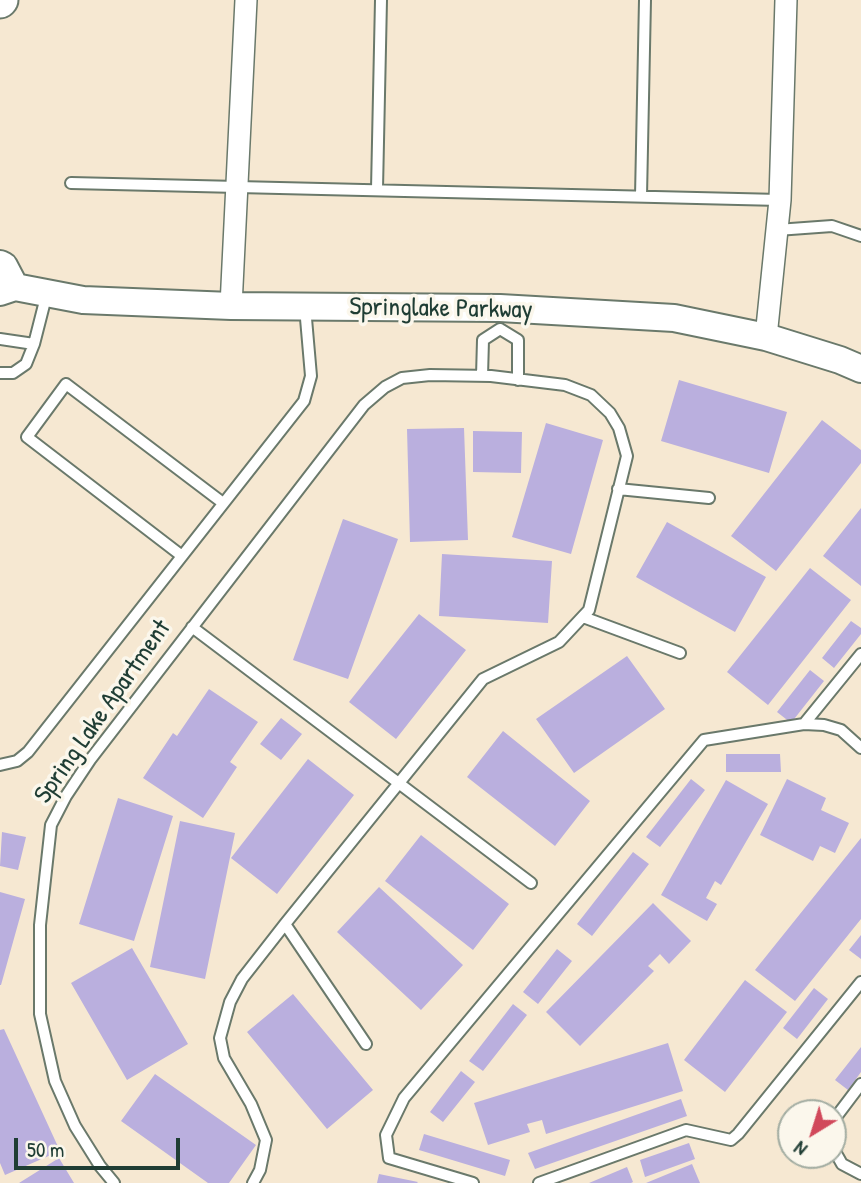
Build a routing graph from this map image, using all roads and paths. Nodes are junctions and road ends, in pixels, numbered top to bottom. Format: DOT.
graph roads {
  1 [pos="246,0"];
  2 [pos="381,0"];
  3 [pos="645,0"];
  4 [pos="786,0"];
  5 [pos="71,183"];
  6 [pos="237,187"];
  7 [pos="377,189"];
  8 [pos="641,197"];
  9 [pos="780,200"];
  10 [pos="777,230"];
  11 [pos="861,236"];
  12 [pos="0,264"];
  13 [pos="8,290"];
  14 [pos="47,293"];
  15 [pos="232,306"];
  16 [pos="305,307"];
  17 [pos="500,319"];
  18 [pos="766,337"];
  19 [pos="0,339"];
  20 [pos="34,344"];
  21 [pos="861,369"];
  22 [pos="0,373"];
  23 [pos="482,376"];
  24 [pos="518,380"];
  25 [pos="618,489"];
  26 [pos="709,498"];
  27 [pos="223,503"];
  28 [pos="182,556"];
  29 [pos="583,617"];
  30 [pos="192,626"];
  31 [pos="680,653"];
  32 [pos="861,654"];
  33 [pos="804,724"];
  34 [pos="861,748"];
  35 [pos="0,765"];
  36 [pos="398,782"];
  37 [pos="531,883"];
  38 [pos="285,924"];
  39 [pos="861,982"];
  40 [pos="366,1044"];
  41 [pos="861,1084"];
  42 [pos="847,1102"];
  43 [pos="114,1183"];
  44 [pos="253,1183"];
  45 [pos="473,1183"];
  46 [pos="539,1183"];
  1 -- 6 [label="street"];
  2 -- 7 [label="lane"];
  3 -- 8 [label="lane"];
  4 -- 9 [label="street"];
  5 -- 6 [label="lane"];
  6 -- 7 [label="lane"];
  6 -- 15 [label="street"];
  7 -- 8 [label="lane"];
  8 -- 9 [label="lane"];
  9 -- 10 [label="street"];
  10 -- 11 [label="lane"];
  10 -- 18 [label="street"];
  12 -- 13 [label="street, Springlake Parkway"];
  13 -- 14 [label="street, Springlake Parkway"];
  14 -- 15 [label="street, Springlake Parkway"];
  14 -- 20 [label="lane"];
  15 -- 16 [label="street, Springlake Parkway"];
  16 -- 17 [label="street, Springlake Parkway"];
  16 -- 27 [label="lane"];
  17 -- 18 [label="street, Springlake Parkway"];
  17 -- 23 [label="lane"];
  17 -- 24 [label="lane"];
  18 -- 21 [label="street, Springlake Parkway"];
  19 -- 20 [label="lane"];
  20 -- 22 [label="lane"];
  23 -- 24 [label="lane, Spring Lake Apartment"];
  23 -- 30 [label="lane, Spring Lake Apartment"];
  24 -- 25 [label="lane, Spring Lake Apartment"];
  25 -- 26 [label="lane"];
  25 -- 29 [label="lane, Spring Lake Apartment"];
  27 -- 28 [label="lane"];
  27 -- 28 [label="lane"];
  28 -- 35 [label="lane"];
  29 -- 31 [label="lane"];
  29 -- 36 [label="lane, Spring Lake Apartment"];
  30 -- 36 [label="lane, Spring Lake Apartment"];
  30 -- 43 [label="lane, Spring Lake Apartment"];
  32 -- 33 [label="lane"];
  33 -- 34 [label="lane"];
  33 -- 45 [label="lane"];
  36 -- 37 [label="lane, Spring Lake Apartment"];
  36 -- 38 [label="lane, Spring Lake Apartment"];
  38 -- 40 [label="lane"];
  38 -- 44 [label="lane, Spring Lake Apartment"];
  39 -- 46 [label="lane"];
  41 -- 42 [label="lane"];
}
